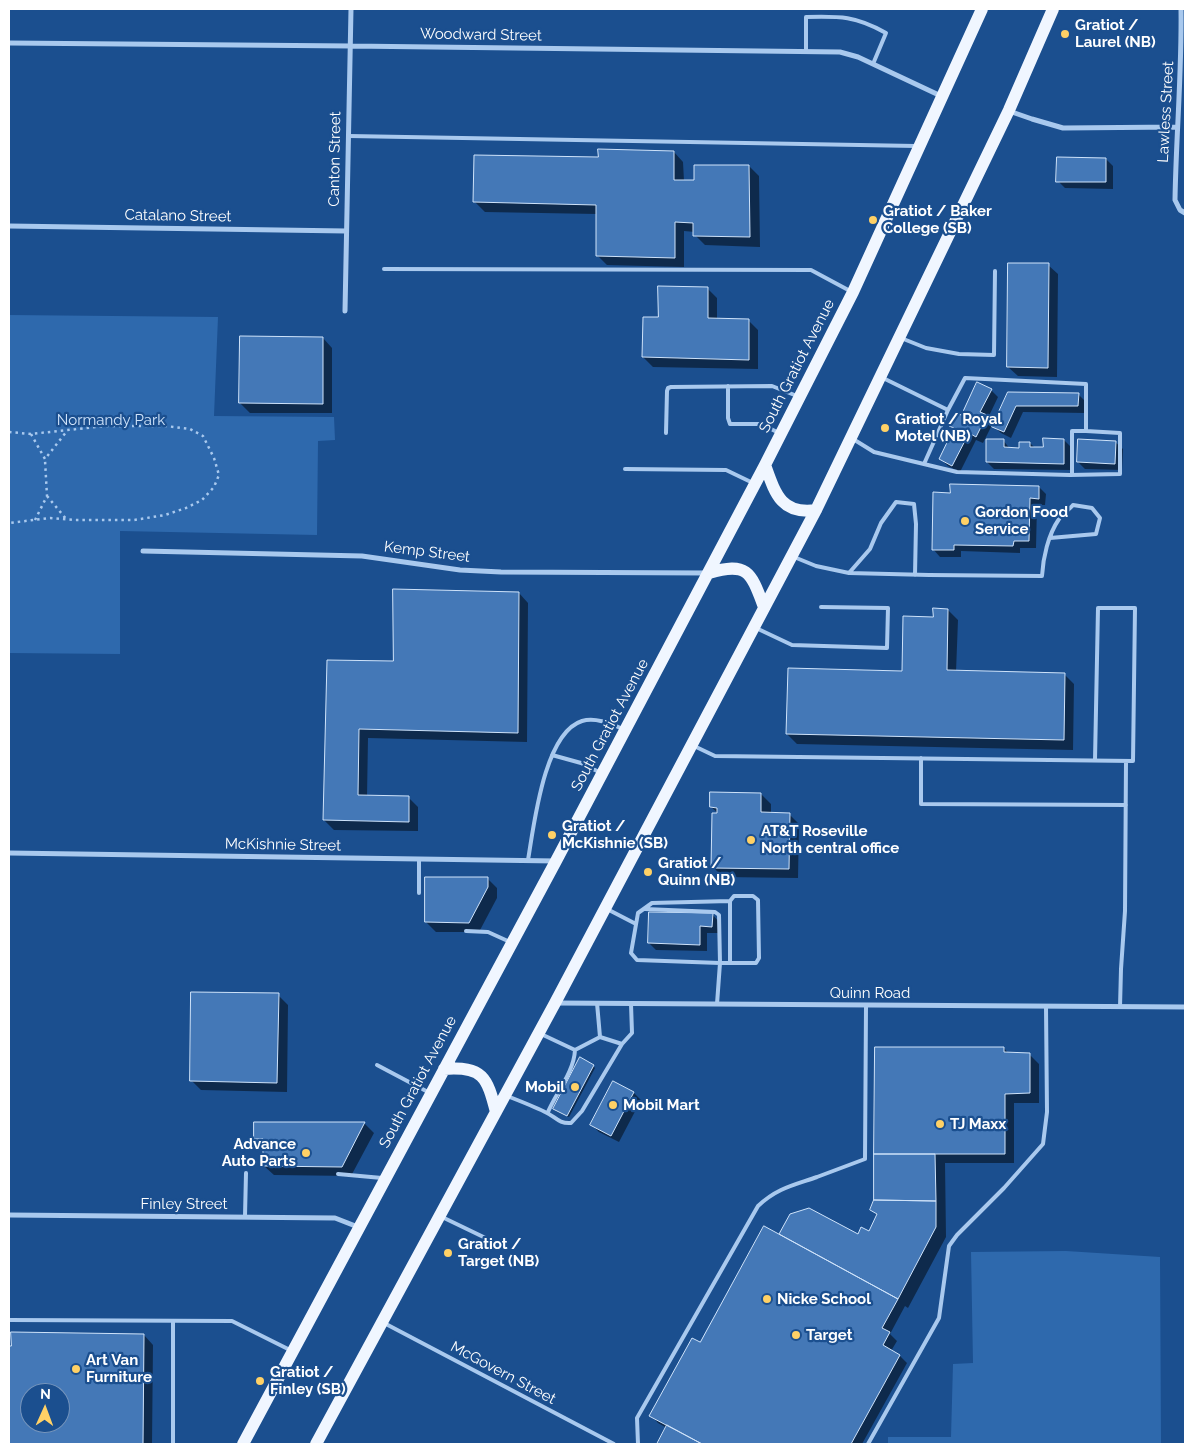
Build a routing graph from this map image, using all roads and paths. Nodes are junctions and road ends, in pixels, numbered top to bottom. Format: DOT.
graph roads {
  1 [pos="351,9"];
  2 [pos="982,9"];
  3 [pos="1053,9"];
  4 [pos="1181,9"];
  5 [pos="9,43"];
  6 [pos="351,46"];
  7 [pos="806,52"];
  8 [pos="1183,58"];
  9 [pos="873,64"];
  10 [pos="943,97"];
  11 [pos="1009,110"];
  12 [pos="1177,128"];
  13 [pos="348,136"];
  14 [pos="920,146"];
  15 [pos="1185,213"];
  16 [pos="9,226"];
  17 [pos="346,231"];
  18 [pos="384,269"];
  19 [pos="995,271"];
  20 [pos="853,292"];
  21 [pos="345,311"];
  22 [pos="899,337"];
  23 [pos="880,377"];
  24 [pos="728,386"];
  25 [pos="799,397"];
  26 [pos="948,410"];
  27 [pos="67,431"];
  28 [pos="1086,431"];
  29 [pos="9,432"];
  30 [pos="666,433"];
  31 [pos="31,434"];
  32 [pos="781,434"];
  33 [pos="851,438"];
  34 [pos="45,460"];
  35 [pos="924,464"];
  36 [pos="765,465"];
  37 [pos="625,469"];
  38 [pos="1072,475"];
  39 [pos="755,484"];
  40 [pos="48,496"];
  41 [pos="816,510"];
  42 [pos="35,520"];
  43 [pos="67,520"];
  44 [pos="9,523"];
  45 [pos="1050,538"];
  46 [pos="143,551"];
  47 [pos="792,556"];
  48 [pos="849,573"];
  49 [pos="709,574"];
  50 [pos="915,575"];
  51 [pos="764,607"];
  52 [pos="821,607"];
  53 [pos="754,627"];
  54 [pos="626,730"];
  55 [pos="692,745"];
  56 [pos="552,755"];
  57 [pos="921,758"];
  58 [pos="1096,760"];
  59 [pos="1126,761"];
  60 [pos="602,774"];
  61 [pos="1126,805"];
  62 [pos="9,853"];
  63 [pos="419,859"];
  64 [pos="528,860"];
  65 [pos="556,861"];
  66 [pos="419,893"];
  67 [pos="730,900"];
  68 [pos="605,908"];
  69 [pos="645,908"];
  70 [pos="636,924"];
  71 [pos="466,931"];
  72 [pos="512,943"];
  73 [pos="720,963"];
  74 [pos="730,963"];
  75 [pos="555,1003"];
  76 [pos="598,1003"];
  77 [pos="631,1004"];
  78 [pos="716,1004"];
  79 [pos="866,1006"];
  80 [pos="1046,1006"];
  81 [pos="1120,1007"];
  82 [pos="1185,1007"];
  83 [pos="539,1033"];
  84 [pos="600,1037"];
  85 [pos="622,1044"];
  86 [pos="575,1050"];
  87 [pos="377,1065"];
  88 [pos="444,1069"];
  89 [pos="430,1094"];
  90 [pos="505,1095"];
  91 [pos="496,1112"];
  92 [pos="548,1112"];
  93 [pos="246,1173"];
  94 [pos="338,1174"];
  95 [pos="385,1178"];
  96 [pos="9,1216"];
  97 [pos="245,1216"];
  98 [pos="440,1216"];
  99 [pos="358,1227"];
  100 [pos="498,1244"];
  101 [pos="9,1320"];
  102 [pos="173,1321"];
  103 [pos="382,1322"];
  104 [pos="292,1352"];
  105 [pos="172,1444"];
  106 [pos="243,1444"];
  107 [pos="316,1444"];
  108 [pos="614,1444"];
  109 [pos="638,1444"];
  110 [pos="868,1444"];
  1 -- 6 [label="street, Canton Street"];
  2 -- 10 [label="main road, South Gratiot Avenue"];
  3 -- 11 [label="main road"];
  4 -- 8 [label="street, Lawless Street"];
  5 -- 6 [label="street, Woodward Street"];
  6 -- 7 [label="street, Woodward Street"];
  6 -- 13 [label="street, Canton Street"];
  7 -- 9 [label="street, Woodward Street"];
  7 -- 9 [label="lane"];
  8 -- 12 [label="street, Lawless Street"];
  9 -- 10 [label="street, Woodward Street"];
  10 -- 14 [label="main road, South Gratiot Avenue"];
  11 -- 12 [label="street"];
  11 -- 22 [label="main road"];
  12 -- 15 [label="street, Lawless Street"];
  13 -- 14 [label="lane"];
  13 -- 17 [label="street, Canton Street"];
  14 -- 20 [label="main road, South Gratiot Avenue"];
  16 -- 17 [label="street, Catalano Street"];
  17 -- 21 [label="street, Canton Street"];
  18 -- 20 [label="lane"];
  19 -- 22 [label="lane"];
  20 -- 25 [label="main road, South Gratiot Avenue"];
  22 -- 23 [label="main road"];
  23 -- 26 [label="lane"];
  23 -- 33 [label="main road"];
  24 -- 25 [label="lane"];
  24 -- 30 [label="lane"];
  24 -- 32 [label="lane"];
  25 -- 32 [label="main road, South Gratiot Avenue"];
  26 -- 28 [label="lane"];
  26 -- 35 [label="lane"];
  27 -- 31 [label="path"];
  27 -- 34 [label="path"];
  27 -- 43 [label="path"];
  28 -- 38 [label="lane"];
  28 -- 38 [label="lane"];
  29 -- 31 [label="path"];
  31 -- 34 [label="path"];
  32 -- 36 [label="main road, South Gratiot Avenue"];
  33 -- 35 [label="lane"];
  33 -- 41 [label="main road"];
  34 -- 40 [label="path"];
  35 -- 38 [label="lane"];
  36 -- 39 [label="main road, South Gratiot Avenue"];
  36 -- 41 [label="main road"];
  37 -- 39 [label="lane"];
  39 -- 49 [label="main road, South Gratiot Avenue"];
  40 -- 42 [label="path"];
  40 -- 43 [label="path"];
  41 -- 47 [label="main road"];
  42 -- 43 [label="path"];
  42 -- 44 [label="path"];
  45 -- 45 [label="lane"];
  45 -- 50 [label="lane"];
  46 -- 49 [label="street, Kemp Street"];
  47 -- 48 [label="lane"];
  47 -- 51 [label="main road"];
  48 -- 50 [label="lane"];
  48 -- 50 [label="lane"];
  49 -- 51 [label="main road"];
  49 -- 54 [label="main road, South Gratiot Avenue"];
  51 -- 53 [label="main road"];
  52 -- 53 [label="lane"];
  53 -- 55 [label="main road"];
  54 -- 56 [label="lane"];
  54 -- 60 [label="main road, South Gratiot Avenue"];
  55 -- 57 [label="lane"];
  55 -- 68 [label="main road"];
  56 -- 60 [label="lane"];
  56 -- 64 [label="lane"];
  57 -- 58 [label="lane"];
  57 -- 61 [label="lane"];
  58 -- 59 [label="lane"];
  58 -- 59 [label="lane"];
  59 -- 61 [label="lane"];
  60 -- 65 [label="main road, South Gratiot Avenue"];
  61 -- 81 [label="lane"];
  62 -- 63 [label="street, McKishnie Street"];
  63 -- 64 [label="street, McKishnie Street"];
  63 -- 66 [label="lane"];
  64 -- 65 [label="street, McKishnie Street"];
  65 -- 72 [label="main road, South Gratiot Avenue"];
  67 -- 69 [label="lane"];
  67 -- 74 [label="lane"];
  67 -- 74 [label="lane"];
  68 -- 70 [label="lane"];
  68 -- 75 [label="main road"];
  69 -- 70 [label="lane"];
  69 -- 73 [label="lane"];
  70 -- 73 [label="lane"];
  71 -- 72 [label="lane"];
  72 -- 88 [label="main road, South Gratiot Avenue"];
  73 -- 74 [label="lane"];
  73 -- 78 [label="lane"];
  75 -- 76 [label="street, Quinn Road"];
  75 -- 83 [label="main road"];
  76 -- 77 [label="street, Quinn Road"];
  76 -- 84 [label="lane"];
  77 -- 78 [label="street, Quinn Road"];
  77 -- 85 [label="lane"];
  78 -- 79 [label="street, Quinn Road"];
  79 -- 80 [label="street, Quinn Road"];
  79 -- 109 [label="lane"];
  80 -- 81 [label="street, Quinn Road"];
  80 -- 110 [label="lane"];
  81 -- 82 [label="street, Quinn Road"];
  83 -- 86 [label="lane"];
  83 -- 90 [label="main road"];
  84 -- 85 [label="lane"];
  84 -- 86 [label="lane"];
  85 -- 92 [label="lane"];
  86 -- 92 [label="lane"];
  87 -- 89 [label="lane"];
  88 -- 89 [label="main road, South Gratiot Avenue"];
  88 -- 91 [label="main road"];
  89 -- 95 [label="main road, South Gratiot Avenue"];
  90 -- 91 [label="main road"];
  90 -- 92 [label="lane"];
  91 -- 98 [label="main road"];
  93 -- 97 [label="lane"];
  94 -- 95 [label="lane"];
  95 -- 99 [label="main road, South Gratiot Avenue"];
  96 -- 97 [label="street, Finley Street"];
  97 -- 99 [label="street, Finley Street"];
  98 -- 100 [label="lane"];
  98 -- 103 [label="main road"];
  99 -- 104 [label="main road, South Gratiot Avenue"];
  101 -- 102 [label="lane"];
  102 -- 104 [label="lane"];
  102 -- 105 [label="lane"];
  103 -- 107 [label="main road"];
  103 -- 108 [label="lane, McGovern Street"];
  104 -- 106 [label="main road, South Gratiot Avenue"];
}
